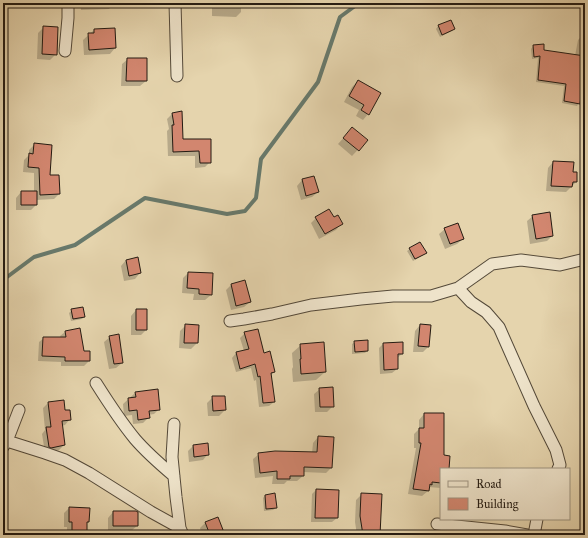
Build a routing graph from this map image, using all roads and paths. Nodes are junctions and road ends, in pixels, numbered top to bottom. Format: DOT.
graph roads {
  1 [pos="68,3"];
  2 [pos="175,3"];
  3 [pos="65,51"];
  4 [pos="177,76"];
  5 [pos="585,259"];
  6 [pos="458,288"];
  7 [pos="230,321"];
  8 [pos="96,383"];
  9 [pos="19,410"];
  10 [pos="174,424"];
  11 [pos="5,444"];
  12 [pos="558,468"];
  13 [pos="174,476"];
  14 [pos="537,520"];
  15 [pos="437,524"];
  16 [pos="182,531"];
  17 [pos="527,535"];
  18 [pos="534,535"];
  1 -- 3 [label="street"];
  2 -- 4 [label="street"];
  5 -- 6 [label="street"];
  6 -- 7 [label="street"];
  6 -- 12 [label="street"];
  8 -- 13 [label="street"];
  9 -- 11 [label="street"];
  10 -- 13 [label="street"];
  11 -- 16 [label="street"];
  13 -- 16 [label="street"];
  14 -- 18 [label="street"];
  15 -- 17 [label="street"];
}
